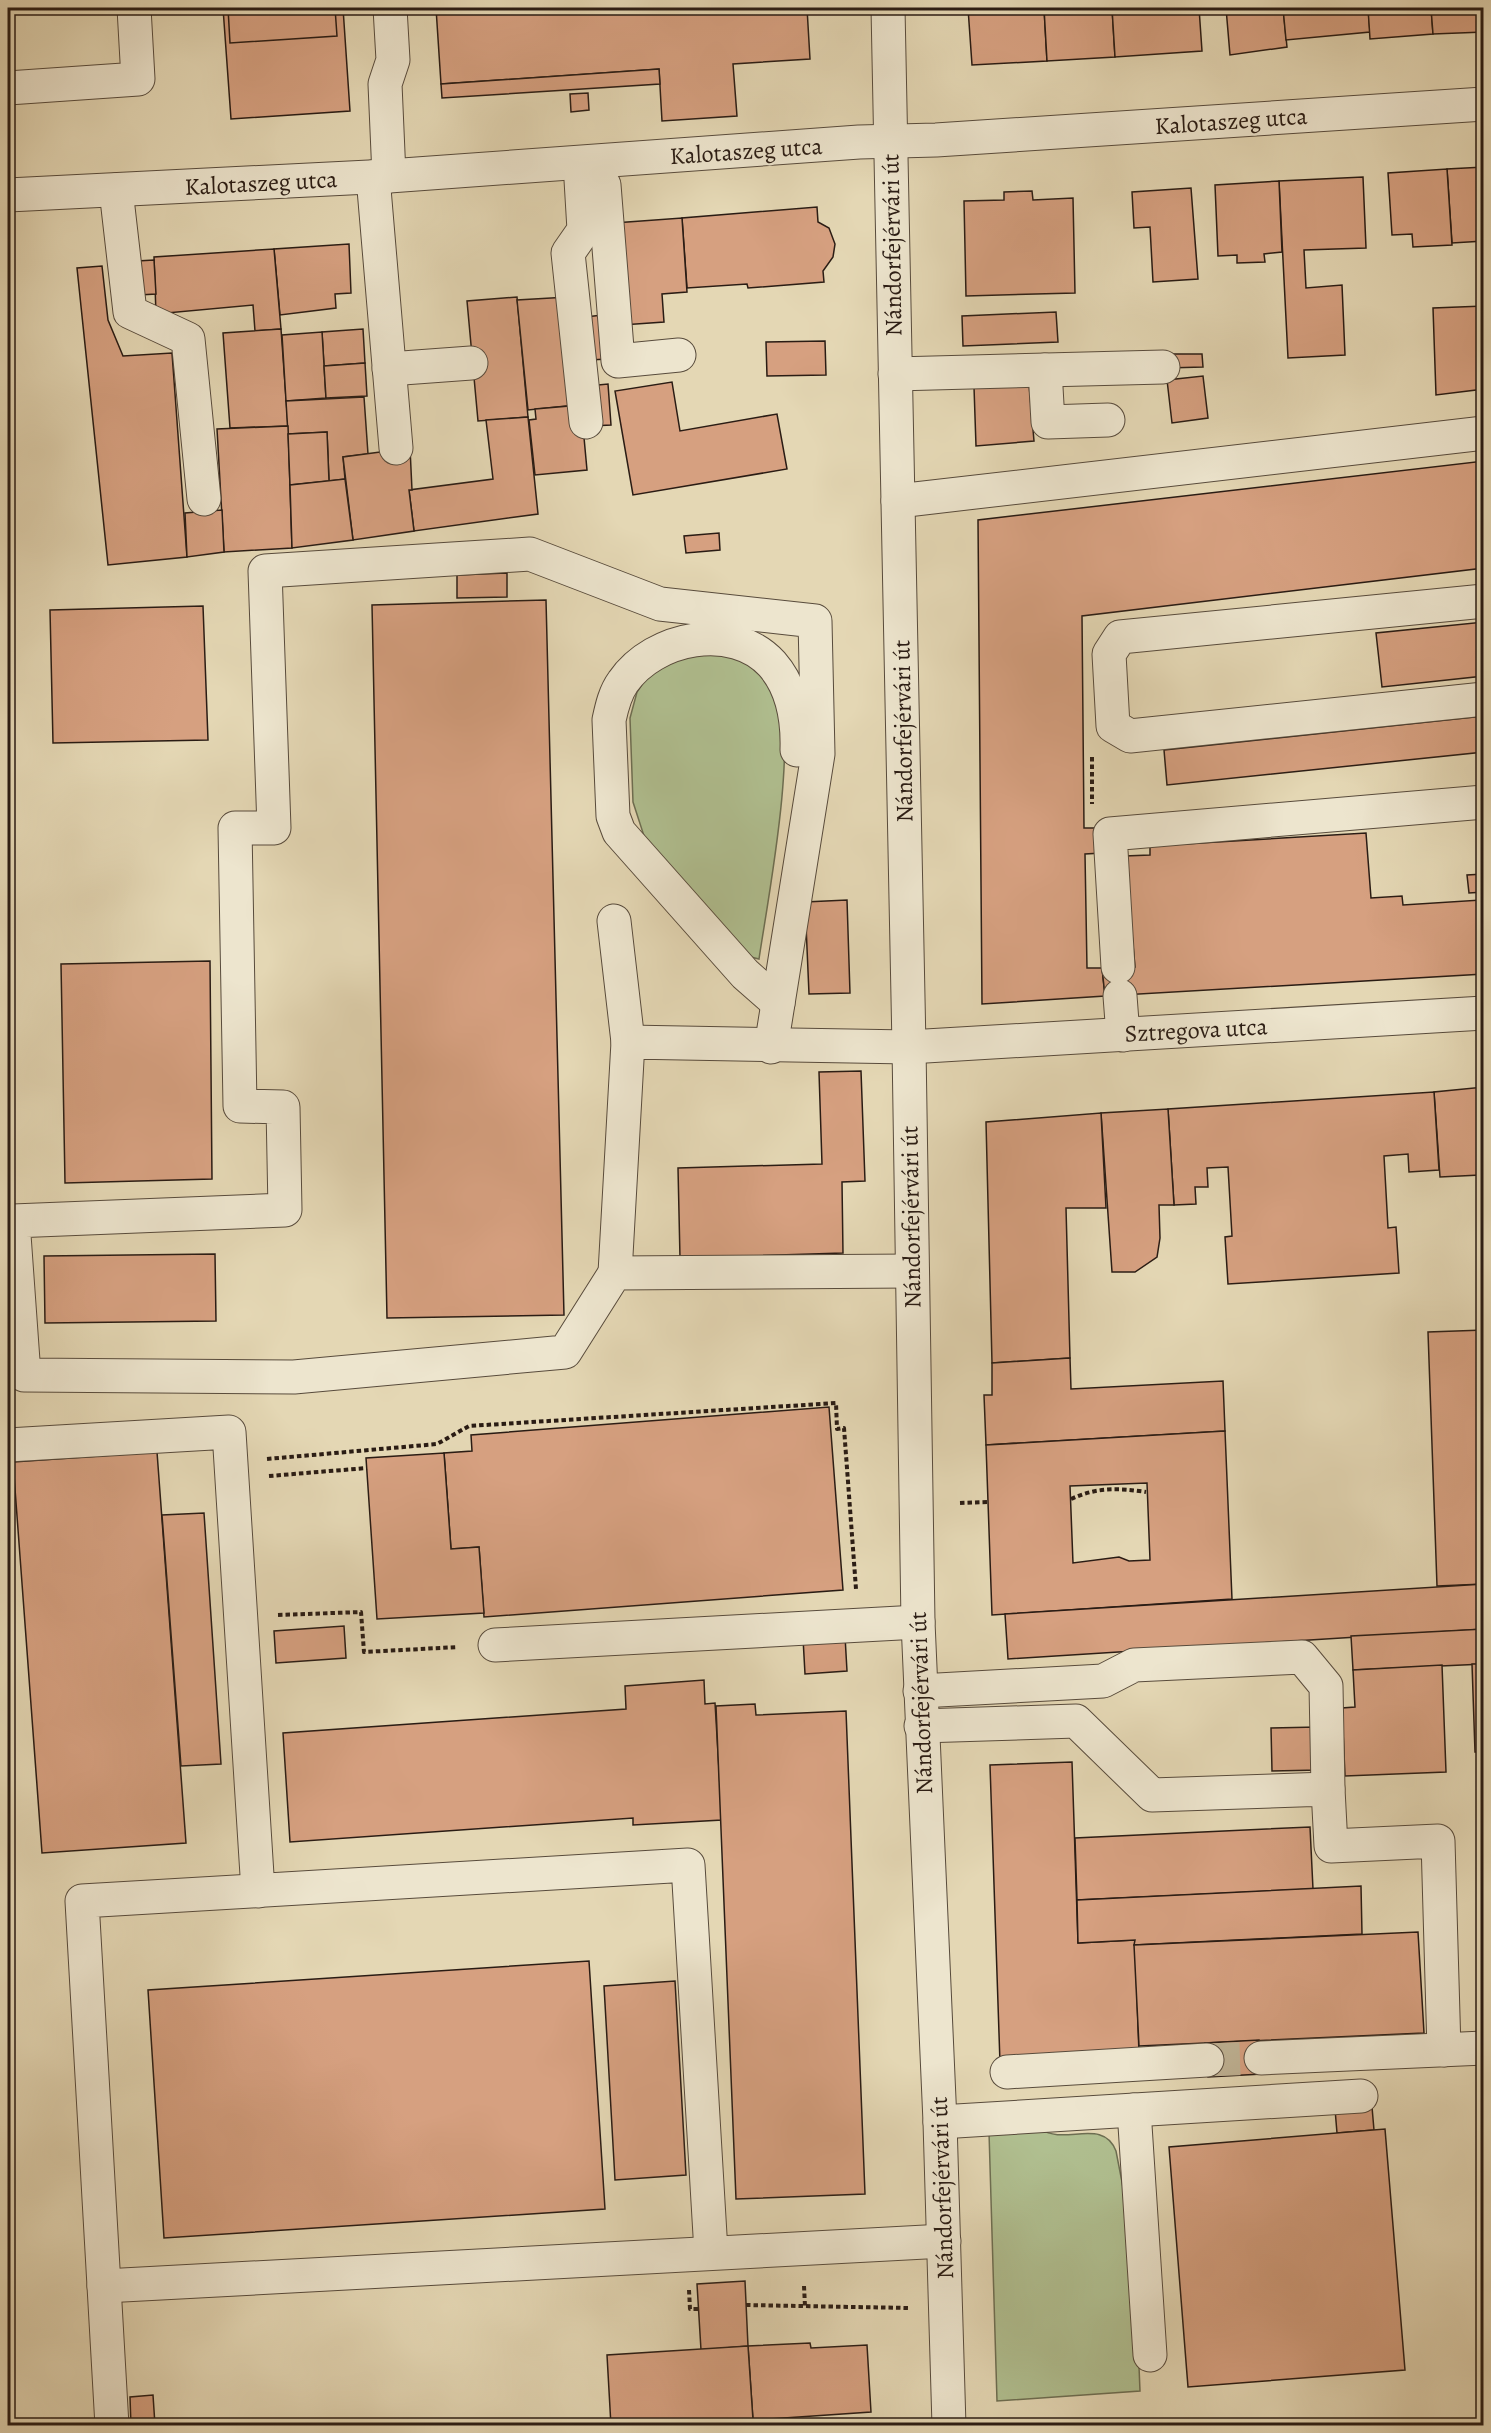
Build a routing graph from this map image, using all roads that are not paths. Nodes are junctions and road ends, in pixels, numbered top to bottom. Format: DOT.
graph roads {
  1 [pos="134,8"];
  2 [pos="390,8"];
  3 [pos="888,8"];
  4 [pos="8,88"];
  5 [pos="1484,104"];
  6 [pos="890,142"];
  7 [pos="591,162"];
  8 [pos="381,176"];
  9 [pos="116,190"];
  10 [pos="8,195"];
  11 [pos="679,355"];
  12 [pos="471,363"];
  13 [pos="1163,367"];
  14 [pos="389,369"];
  15 [pos="1045,370"];
  16 [pos="895,374"];
  17 [pos="1108,420"];
  18 [pos="586,422"];
  19 [pos="1484,433"];
  20 [pos="396,448"];
  21 [pos="204,500"];
  22 [pos="898,501"];
  23 [pos="1484,601"];
  24 [pos="1484,699"];
  25 [pos="1484,802"];
  26 [pos="807,823"];
  27 [pos="614,921"];
  28 [pos="778,1003"];
  29 [pos="1484,1013"];
  30 [pos="1123,1035"];
  31 [pos="628,1042"];
  32 [pos="771,1047"];
  33 [pos="909,1047"];
  34 [pos="912,1271"];
  35 [pos="615,1273"];
  36 [pos="8,1445"];
  37 [pos="918,1622"];
  38 [pos="495,1646"];
  39 [pos="920,1691"];
  40 [pos="921,1726"];
  41 [pos="1328,1789"];
  42 [pos="258,1891"];
  43 [pos="1484,2048"];
  44 [pos="1444,2050"];
  45 [pos="1261,2058"];
  46 [pos="1207,2060"];
  47 [pos="1007,2072"];
  48 [pos="1361,2096"];
  49 [pos="1134,2110"];
  50 [pos="940,2122"];
  51 [pos="944,2241"];
  52 [pos="711,2252"];
  53 [pos="104,2286"];
  54 [pos="1150,2355"];
  55 [pos="112,2426"];
  56 [pos="949,2426"];
  1 -- 4 [label="street"];
  2 -- 8 [label="street"];
  3 -- 6 [label="street, Nándorfejérvári út"];
  5 -- 6 [label="street, Kalotaszeg utca"];
  6 -- 7 [label="street, Kalotaszeg utca"];
  6 -- 16 [label="street, Nándorfejérvári út"];
  7 -- 8 [label="street, Kalotaszeg utca"];
  7 -- 11 [label="street"];
  7 -- 18 [label="street"];
  8 -- 9 [label="street, Kalotaszeg utca"];
  8 -- 14 [label="street"];
  9 -- 10 [label="street, Kalotaszeg utca"];
  9 -- 21 [label="street"];
  12 -- 14 [label="street"];
  13 -- 15 [label="street"];
  14 -- 20 [label="street"];
  15 -- 16 [label="street"];
  15 -- 17 [label="street"];
  16 -- 22 [label="street, Nándorfejérvári út"];
  19 -- 22 [label="street"];
  22 -- 33 [label="street, Nándorfejérvári út"];
  23 -- 24 [label="street"];
  25 -- 30 [label="street"];
  26 -- 28 [label="street"];
  26 -- 28 [label="street"];
  26 -- 35 [label="street"];
  27 -- 31 [label="street"];
  28 -- 32 [label="street"];
  29 -- 30 [label="street, Sztregova utca"];
  30 -- 33 [label="street, Sztregova utca"];
  31 -- 32 [label="street, Sztregova utca"];
  31 -- 35 [label="street"];
  32 -- 33 [label="street, Sztregova utca"];
  33 -- 34 [label="street, Nándorfejérvári út"];
  34 -- 35 [label="street"];
  34 -- 37 [label="street, Nándorfejérvári út"];
  36 -- 42 [label="street"];
  37 -- 38 [label="street"];
  37 -- 39 [label="street, Nándorfejérvári út"];
  39 -- 40 [label="street, Nándorfejérvári út"];
  39 -- 41 [label="street"];
  40 -- 41 [label="street"];
  40 -- 50 [label="street, Nándorfejérvári út"];
  41 -- 44 [label="street"];
  42 -- 52 [label="street"];
  42 -- 53 [label="street"];
  43 -- 44 [label="street"];
  44 -- 45 [label="street"];
  46 -- 47 [label="street"];
  48 -- 49 [label="street"];
  49 -- 50 [label="street"];
  49 -- 54 [label="street"];
  50 -- 51 [label="street, Nándorfejérvári út"];
  51 -- 52 [label="street"];
  51 -- 56 [label="street, Nándorfejérvári út"];
  52 -- 53 [label="street"];
  53 -- 55 [label="street"];
}
